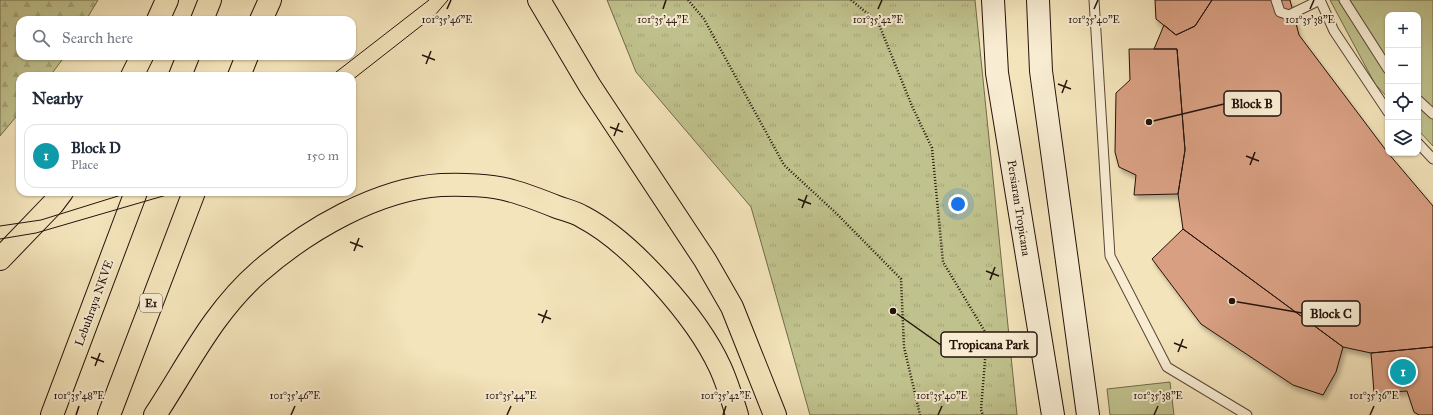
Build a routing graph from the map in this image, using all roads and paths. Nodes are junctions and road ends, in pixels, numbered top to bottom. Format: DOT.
graph roads {
  1 [pos="167,0"];
  2 [pos="210,0"];
  3 [pos="270,0"];
  4 [pos="539,0"];
  5 [pos="688,0"];
  6 [pos="851,0"];
  7 [pos="993,0"];
  8 [pos="1038,0"];
  9 [pos="1094,0"];
  10 [pos="1276,0"];
  11 [pos="1320,0"];
  12 [pos="1344,0"];
  13 [pos="160,16"];
  14 [pos="204,16"];
  15 [pos="263,16"];
  16 [pos="140,60"];
  17 [pos="186,60"];
  18 [pos="245,60"];
  19 [pos="1385,64"];
  20 [pos="134,72"];
  21 [pos="182,72"];
  22 [pos="241,72"];
  23 [pos="1421,103"];
  24 [pos="1385,108"];
  25 [pos="1433,114"];
  26 [pos="1421,146"];
  27 [pos="1433,159"];
  28 [pos="59,196"];
  29 [pos="134,196"];
  30 [pos="192,196"];
  31 [pos="0,259"];
  32 [pos="52,415"];
  33 [pos="109,415"];
  34 [pos="155,415"];
  35 [pos="737,415"];
  36 [pos="775,415"];
  37 [pos="920,415"];
  38 [pos="983,415"];
  39 [pos="1052,415"];
  40 [pos="1088,415"];
  41 [pos="1247,415"];
  1 -- 13 [label="highway"];
  2 -- 14 [label="highway"];
  3 -- 15 [label="highway"];
  4 -- 36 [label="highway"];
  5 -- 37 [label="path"];
  6 -- 38 [label="path"];
  7 -- 39 [label="main road, Persiaran Tropicana"];
  8 -- 40 [label="main road"];
  9 -- 41 [label="lane"];
  10 -- 11 [label="lane"];
  11 -- 24 [label="lane"];
  12 -- 19 [label="lane"];
  16 -- 20 [label="highway"];
  17 -- 21 [label="highway"];
  18 -- 22 [label="highway"];
  23 -- 25 [label="lane"];
  26 -- 27 [label="lane"];
  28 -- 31 [label="highway"];
  29 -- 32 [label="highway, Lebuhraya NKVE"];
  30 -- 33 [label="highway, E1"];
  34 -- 35 [label="highway"];
}
